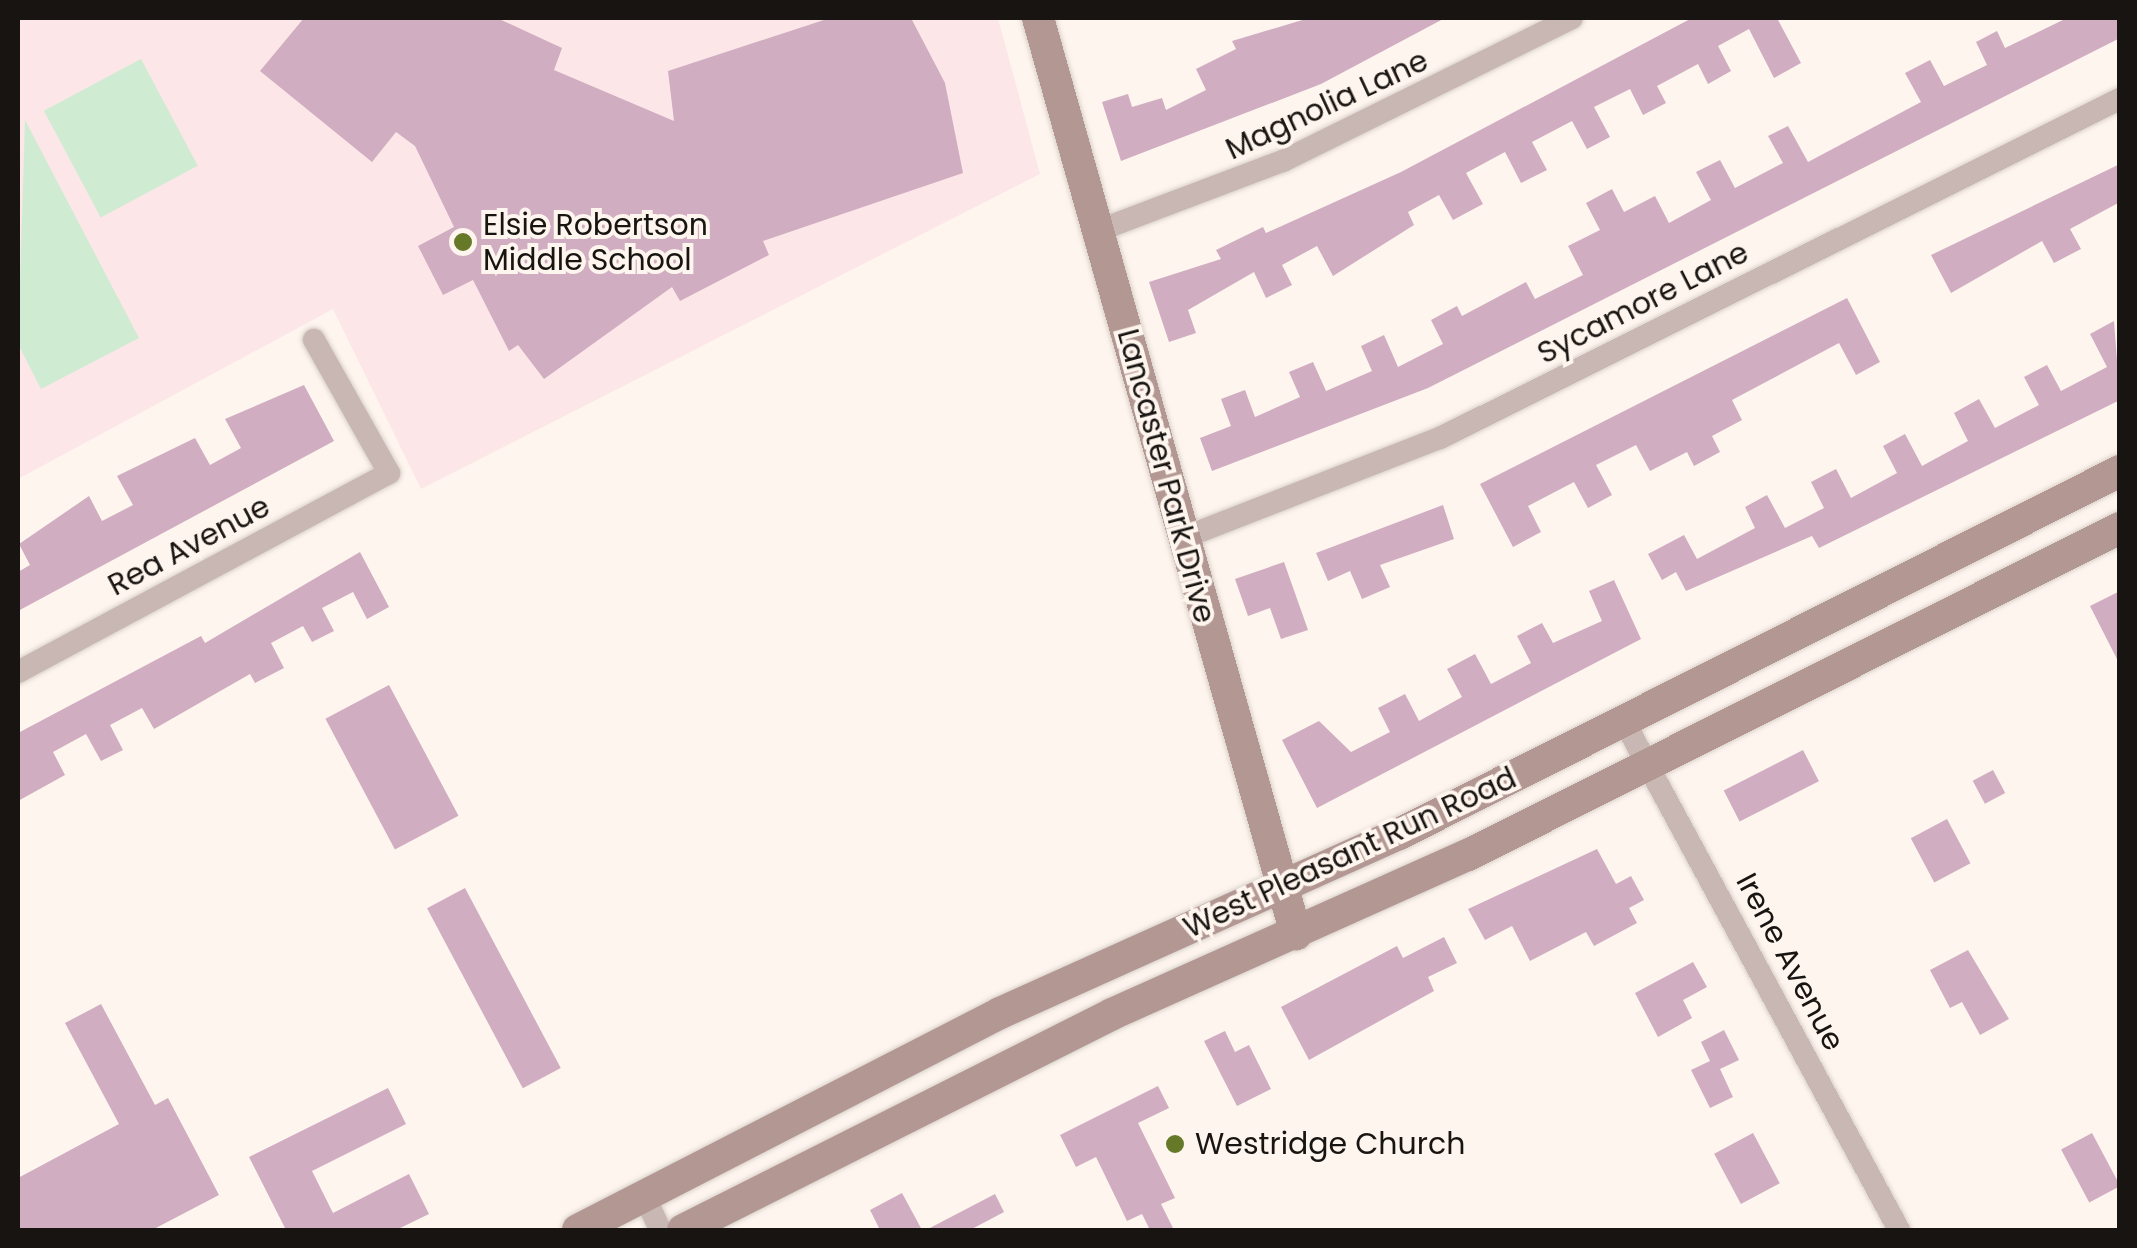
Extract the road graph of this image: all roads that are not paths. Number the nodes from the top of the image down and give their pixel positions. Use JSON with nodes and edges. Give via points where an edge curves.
{"nodes":[{"id":1,"x":1038,"y":18,"type":"edge"},
{"id":2,"x":1572,"y":18,"type":"edge"},
{"id":3,"x":2120,"y":99,"type":"edge"},
{"id":4,"x":1100,"y":230,"type":"junction"},
{"id":5,"x":314,"y":340,"type":"dead end"},
{"id":6,"x":2120,"y":471,"type":"edge"},
{"id":7,"x":2120,"y":528,"type":"edge"},
{"id":8,"x":1183,"y":538,"type":"junction"},
{"id":9,"x":18,"y":672,"type":"edge"},
{"id":10,"x":1625,"y":723,"type":"junction"},
{"id":11,"x":1648,"y":764,"type":"junction"},
{"id":12,"x":1278,"y":891,"type":"junction"},
{"id":13,"x":1296,"y":934,"type":"junction"},
{"id":14,"x":966,"y":1031,"type":"junction"},
{"id":15,"x":988,"y":1074,"type":"junction"},
{"id":16,"x":644,"y":1195,"type":"junction"},
{"id":17,"x":578,"y":1230,"type":"edge"},
{"id":18,"x":660,"y":1230,"type":"edge"},
{"id":19,"x":683,"y":1230,"type":"edge"},
{"id":20,"x":1898,"y":1230,"type":"edge"}],
"edges":[{"from":1,"to":4,"type":"main road","name":"Lancaster Park Drive"},
{"from":2,"to":4,"type":"street","name":"Magnolia Lane","via":[[1283,161]]},
{"from":3,"to":8,"type":"street","name":"Sycamore Lane","via":[[1424,445]]},
{"from":4,"to":8,"type":"main road","name":"Lancaster Park Drive"},
{"from":5,"to":9,"type":"street","name":"Rea Avenue","via":[[389,473]]},
{"from":6,"to":10,"type":"main road","name":"West Pleasant Run Road"},
{"from":7,"to":11,"type":"main road","name":"West Pleasant Run Road"},
{"from":8,"to":12,"type":"main road","name":"Lancaster Park Drive"},
{"from":10,"to":11,"type":"street","name":"Irene Avenue"},
{"from":10,"to":12,"type":"main road","name":"West Pleasant Run Road"},
{"from":11,"to":13,"type":"main road","name":"West Pleasant Run Road"},
{"from":11,"to":20,"type":"street","name":"Irene Avenue"},
{"from":12,"to":13,"type":"main road","name":"Lancaster Park Drive"},
{"from":12,"to":14,"type":"main road","name":"West Pleasant Run Road"},
{"from":13,"to":15,"type":"main road","name":"West Pleasant Run Road"},
{"from":14,"to":15,"type":"main road"},
{"from":14,"to":16,"type":"main road","name":"West Pleasant Run Road"},
{"from":15,"to":19,"type":"main road","name":"West Pleasant Run Road"},
{"from":16,"to":17,"type":"main road","name":"West Pleasant Run Road"},
{"from":16,"to":18,"type":"street"}]}
